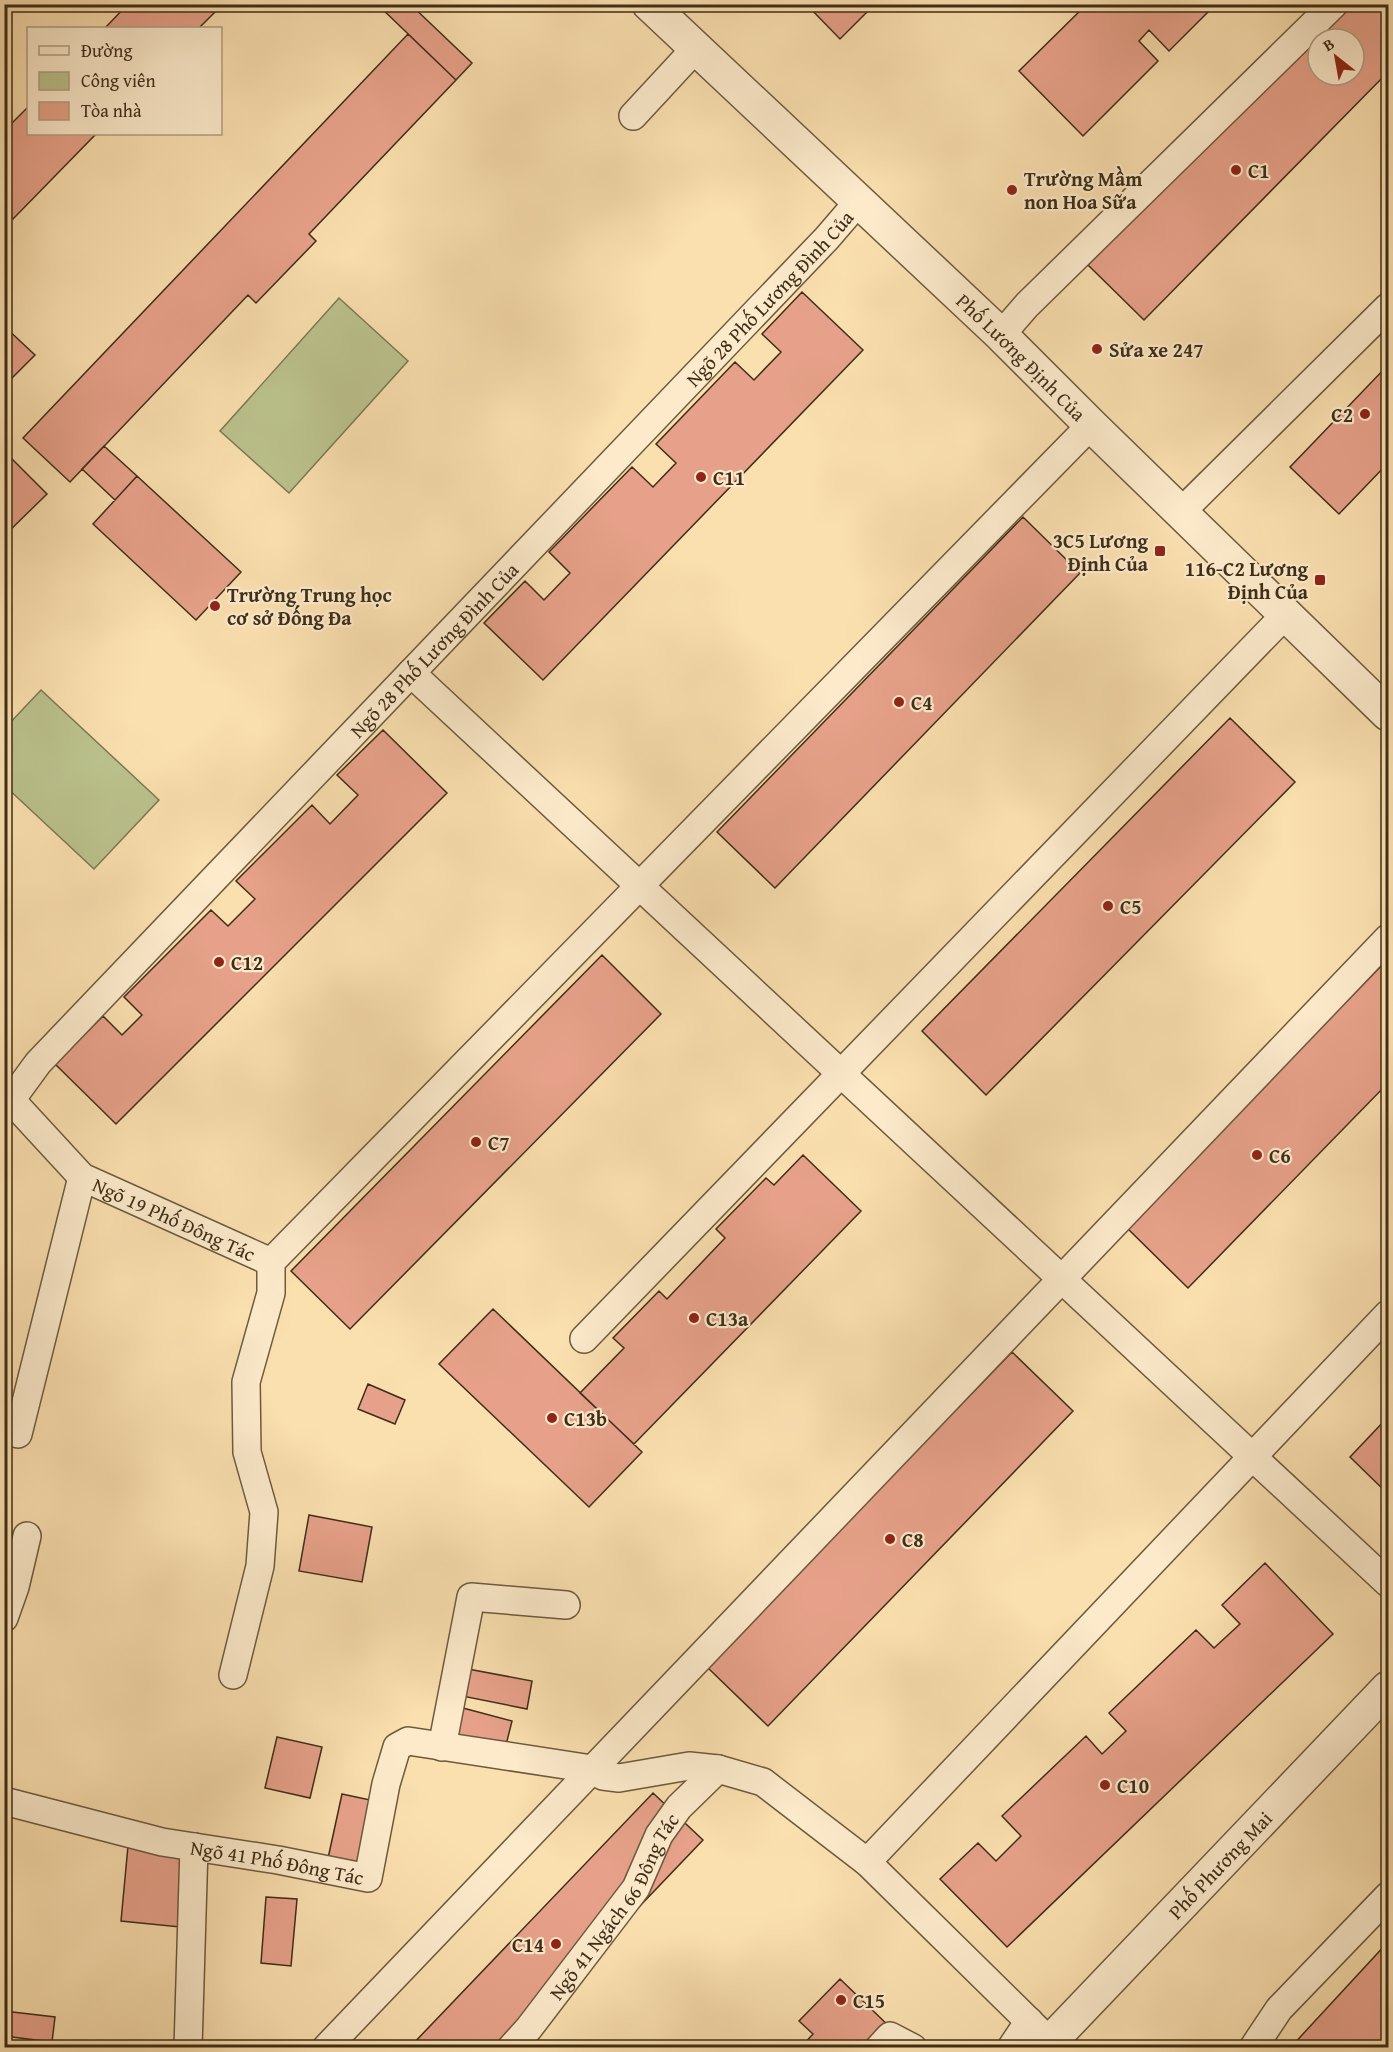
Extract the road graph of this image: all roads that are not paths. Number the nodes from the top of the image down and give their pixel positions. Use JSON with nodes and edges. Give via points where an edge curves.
{"nodes":[{"id":1,"x":649,"y":4,"type":"edge"},
{"id":2,"x":1334,"y":4,"type":"edge"},
{"id":3,"x":695,"y":49,"type":"junction"},
{"id":4,"x":633,"y":116,"type":"dead end"},
{"id":5,"x":858,"y":202,"type":"junction"},
{"id":6,"x":1389,"y":307,"type":"edge"},
{"id":7,"x":1001,"y":335,"type":"junction"},
{"id":8,"x":1091,"y":425,"type":"junction"},
{"id":9,"x":1181,"y":512,"type":"junction"},
{"id":10,"x":1286,"y":614,"type":"junction"},
{"id":11,"x":411,"y":673,"type":"junction"},
{"id":12,"x":1387,"y":708,"type":"edge"},
{"id":13,"x":639,"y":885,"type":"junction"},
{"id":14,"x":1389,"y":938,"type":"edge"},
{"id":15,"x":842,"y":1073,"type":"junction"},
{"id":16,"x":8,"y":1099,"type":"edge"},
{"id":17,"x":82,"y":1177,"type":"junction"},
{"id":18,"x":271,"y":1262,"type":"junction"},
{"id":19,"x":1062,"y":1279,"type":"junction"},
{"id":20,"x":1389,"y":1314,"type":"edge"},
{"id":21,"x":584,"y":1339,"type":"dead end"},
{"id":22,"x":18,"y":1434,"type":"dead end"},
{"id":23,"x":1253,"y":1456,"type":"junction"},
{"id":24,"x":27,"y":1536,"type":"dead end"},
{"id":25,"x":1389,"y":1583,"type":"edge"},
{"id":26,"x":566,"y":1605,"type":"dead end"},
{"id":27,"x":4,"y":1618,"type":"edge"},
{"id":28,"x":234,"y":1675,"type":"dead end"},
{"id":29,"x":1389,"y":1688,"type":"edge"},
{"id":30,"x":442,"y":1747,"type":"junction"},
{"id":31,"x":718,"y":1768,"type":"junction"},
{"id":32,"x":592,"y":1769,"type":"junction"},
{"id":33,"x":4,"y":1801,"type":"edge"},
{"id":34,"x":194,"y":1847,"type":"junction"},
{"id":35,"x":867,"y":1862,"type":"junction"},
{"id":36,"x":1389,"y":1896,"type":"edge"},
{"id":37,"x":1045,"y":2037,"type":"edge"},
{"id":38,"x":188,"y":2048,"type":"edge"},
{"id":39,"x":326,"y":2048,"type":"edge"},
{"id":40,"x":511,"y":2048,"type":"edge"},
{"id":41,"x":879,"y":2048,"type":"edge"},
{"id":42,"x":913,"y":2048,"type":"edge"},
{"id":43,"x":1011,"y":2048,"type":"edge"},
{"id":44,"x":1253,"y":2048,"type":"edge"}],
"edges":[{"from":1,"to":3,"type":"street","name":"Phố Lương Định Của"},
{"from":2,"to":7,"type":"lane"},
{"from":3,"to":4,"type":"lane"},
{"from":3,"to":5,"type":"street","name":"Phố Lương Định Của"},
{"from":5,"to":7,"type":"street","name":"Phố Lương Định Của"},
{"from":5,"to":11,"type":"lane","name":"Ngõ 28 Phố Lương Đình Của"},
{"from":6,"to":9,"type":"lane"},
{"from":7,"to":8,"type":"street","name":"Phố Lương Định Của"},
{"from":8,"to":9,"type":"street","name":"Phố Lương Định Của"},
{"from":8,"to":13,"type":"lane"},
{"from":9,"to":10,"type":"street","name":"Phố Lương Định Của"},
{"from":10,"to":12,"type":"street","name":"Phố Lương Định Của"},
{"from":10,"to":15,"type":"lane"},
{"from":11,"to":13,"type":"lane"},
{"from":11,"to":16,"type":"lane","name":"Ngõ 28 Phố Lương Đình Của"},
{"from":13,"to":15,"type":"lane"},
{"from":13,"to":18,"type":"lane"},
{"from":14,"to":19,"type":"lane"},
{"from":15,"to":19,"type":"lane"},
{"from":15,"to":21,"type":"lane"},
{"from":16,"to":17,"type":"lane","name":"Ngõ 19 Phố Đông Tác"},
{"from":17,"to":18,"type":"lane","name":"Ngõ 19 Phố Đông Tác"},
{"from":17,"to":22,"type":"lane"},
{"from":18,"to":28,"type":"lane","via":[[271,1293],[246,1382],[247,1452],[264,1512],[262,1545]]},
{"from":19,"to":23,"type":"lane"},
{"from":19,"to":32,"type":"lane"},
{"from":20,"to":23,"type":"lane"},
{"from":23,"to":25,"type":"lane"},
{"from":23,"to":35,"type":"lane"},
{"from":24,"to":27,"type":"lane"},
{"from":26,"to":30,"type":"lane","via":[[471,1597]]},
{"from":29,"to":37,"type":"street","name":"Phố Phương Mai"},
{"from":30,"to":32,"type":"lane","name":"Ngõ 41 Phố Đông Tác"},
{"from":30,"to":34,"type":"lane","name":"Ngõ 41 Phố Đông Tác","via":[[408,1741],[397,1747],[368,1878]]},
{"from":31,"to":32,"type":"lane","name":"Ngõ 41 Phố Đông Tác","via":[[689,1766],[619,1778],[603,1776]]},
{"from":31,"to":35,"type":"lane","name":"Ngõ 41 Phố Đông Tác","via":[[763,1782]]},
{"from":31,"to":40,"type":"lane","name":"Ngõ 41 Ngách 66 Đông Tác","via":[[679,1807],[659,1835],[636,1888]]},
{"from":32,"to":39,"type":"lane"},
{"from":33,"to":34,"type":"lane","name":"Ngõ 41 Phố Đông Tác"},
{"from":34,"to":38,"type":"lane"},
{"from":35,"to":37,"type":"lane","name":"Ngõ 41 Phố Đông Tác"},
{"from":36,"to":44,"type":"lane","via":[[1279,2009]]},
{"from":37,"to":43,"type":"lane"},
{"from":41,"to":42,"type":"lane","via":[[890,2036]]}]}
